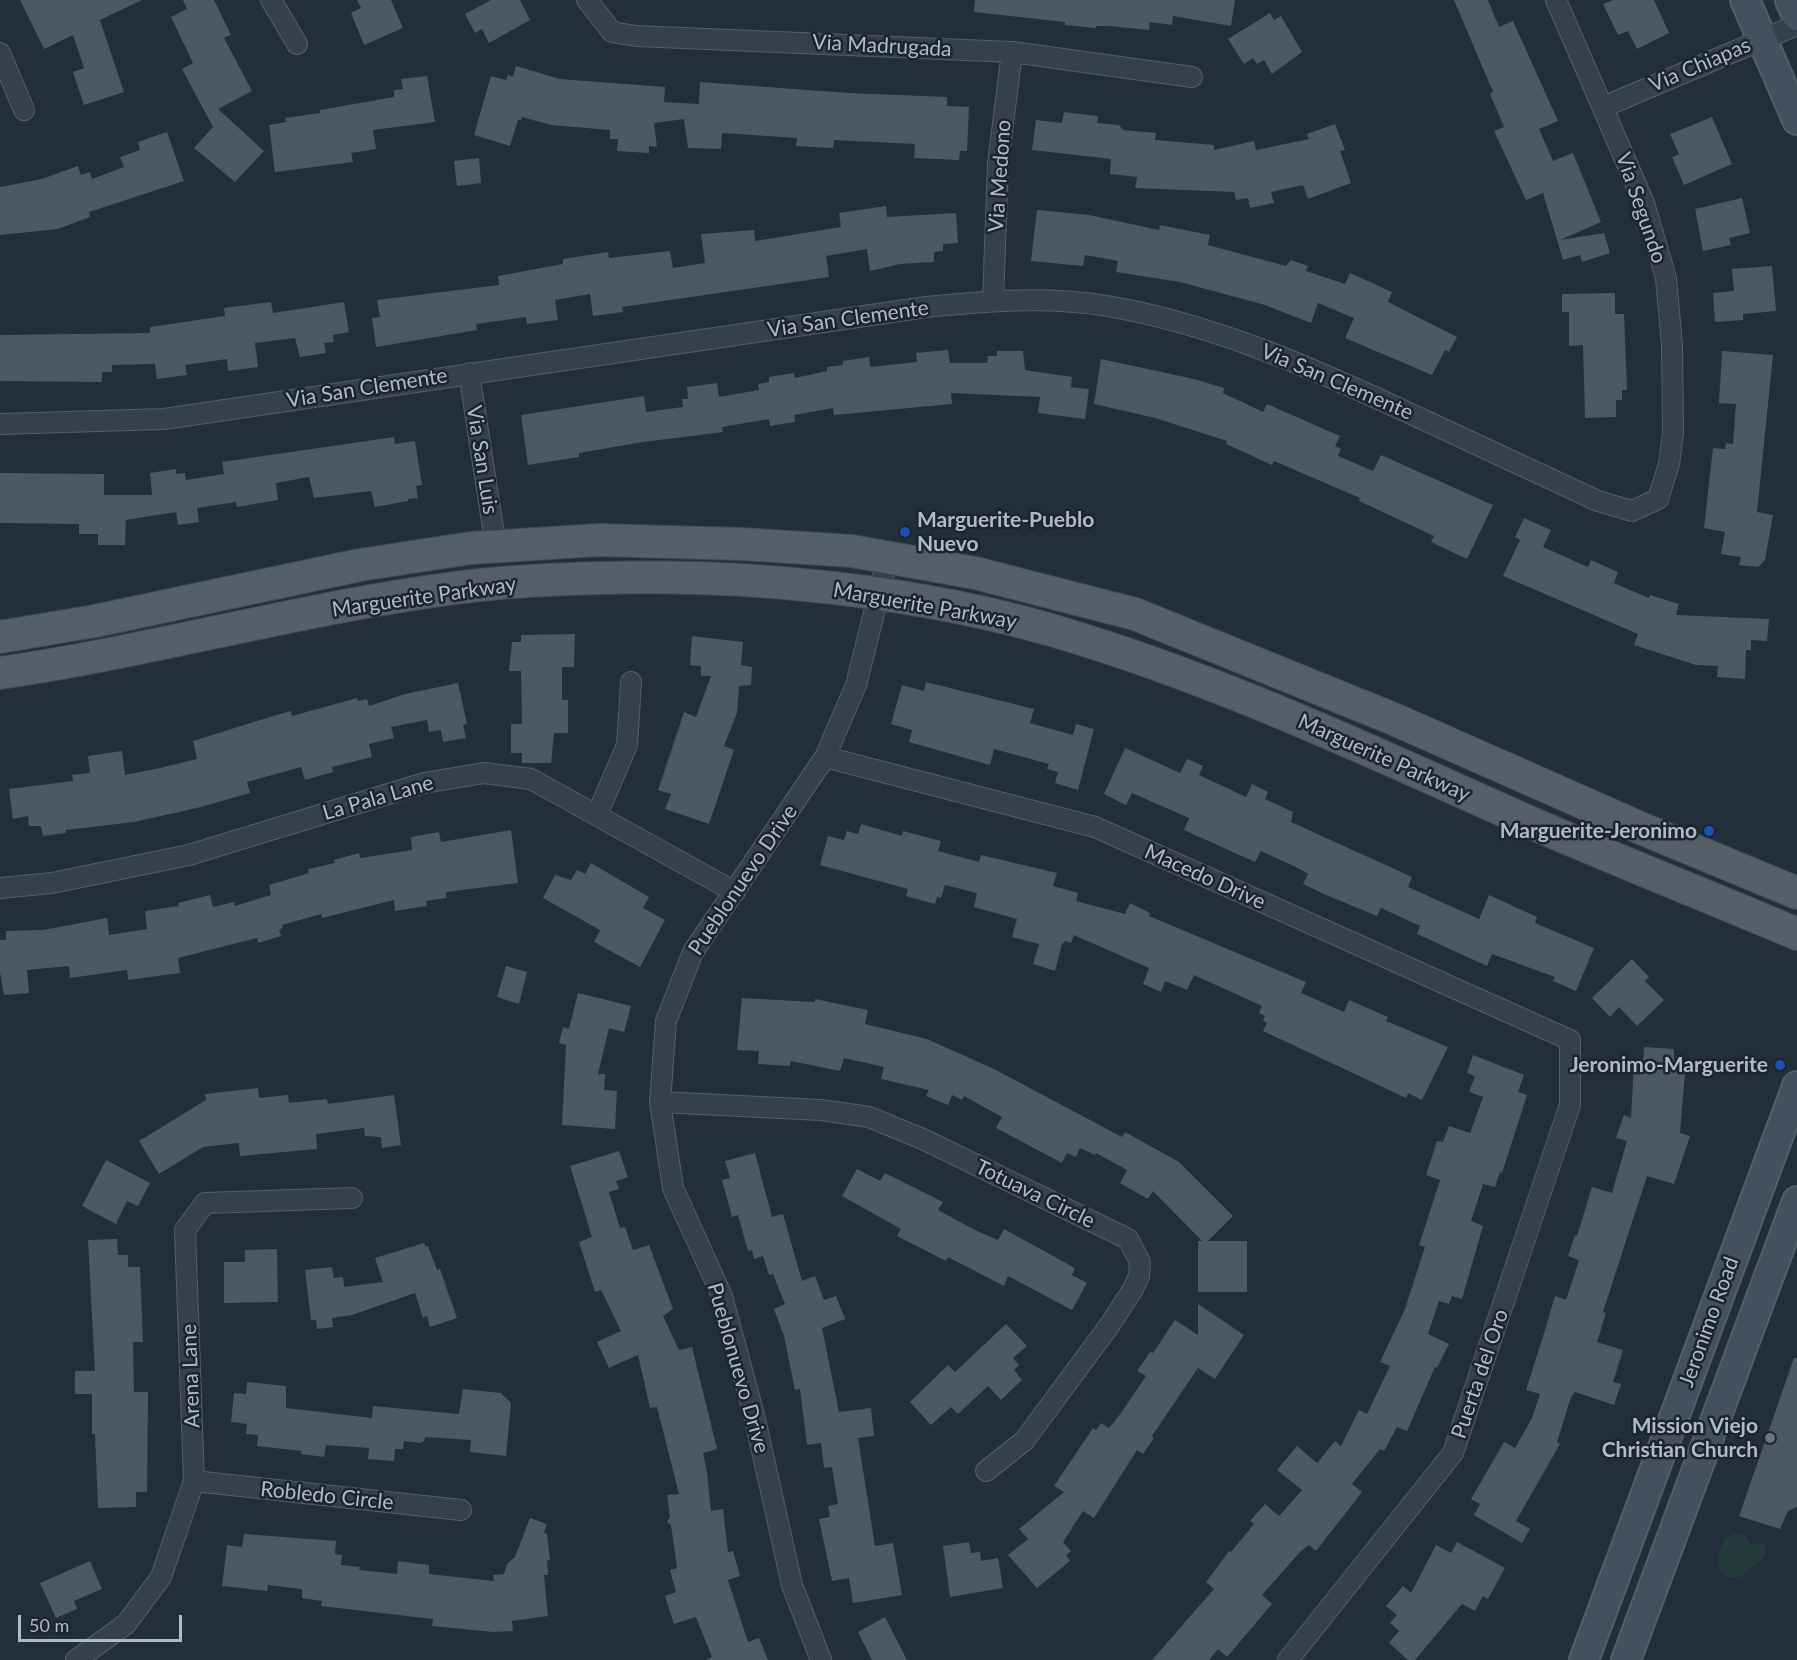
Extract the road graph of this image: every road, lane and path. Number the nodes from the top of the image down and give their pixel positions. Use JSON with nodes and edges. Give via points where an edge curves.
{"nodes":[{"id":1,"x":272,"y":0,"type":"edge"},
{"id":2,"x":587,"y":0,"type":"edge"},
{"id":3,"x":1556,"y":0,"type":"edge"},
{"id":4,"x":1745,"y":0,"type":"edge"},
{"id":5,"x":1790,"y":0,"type":"edge"},
{"id":6,"x":1797,"y":16,"type":"edge"},
{"id":7,"x":1797,"y":25,"type":"edge"},
{"id":8,"x":1763,"y":38,"type":"junction"},
{"id":9,"x":297,"y":44,"type":"dead end"},
{"id":10,"x":1012,"y":52,"type":"junction"},
{"id":11,"x":0,"y":53,"type":"edge"},
{"id":12,"x":1192,"y":77,"type":"dead end"},
{"id":13,"x":1603,"y":106,"type":"junction"},
{"id":14,"x":24,"y":110,"type":"dead end"},
{"id":15,"x":1797,"y":120,"type":"edge"},
{"id":16,"x":993,"y":300,"type":"junction"},
{"id":17,"x":469,"y":373,"type":"junction"},
{"id":18,"x":0,"y":424,"type":"edge"},
{"id":19,"x":1658,"y":499,"type":"joint"},
{"id":20,"x":496,"y":547,"type":"junction"},
{"id":21,"x":888,"y":557,"type":"junction"},
{"id":22,"x":502,"y":584,"type":"junction"},
{"id":23,"x":880,"y":595,"type":"junction"},
{"id":24,"x":0,"y":637,"type":"edge"},
{"id":25,"x":0,"y":673,"type":"edge"},
{"id":26,"x":631,"y":682,"type":"dead end"},
{"id":27,"x":825,"y":757,"type":"junction"},
{"id":28,"x":597,"y":815,"type":"junction"},
{"id":29,"x":0,"y":888,"type":"edge"},
{"id":30,"x":735,"y":892,"type":"junction"},
{"id":31,"x":1797,"y":894,"type":"edge"},
{"id":32,"x":1797,"y":934,"type":"edge"},
{"id":33,"x":1570,"y":1040,"type":"joint"},
{"id":34,"x":1797,"y":1086,"type":"edge"},
{"id":35,"x":660,"y":1102,"type":"junction"},
{"id":36,"x":352,"y":1198,"type":"dead end"},
{"id":37,"x":1797,"y":1201,"type":"edge"},
{"id":38,"x":986,"y":1471,"type":"dead end"},
{"id":39,"x":194,"y":1481,"type":"junction"},
{"id":40,"x":461,"y":1510,"type":"dead end"},
{"id":41,"x":76,"y":1660,"type":"edge"},
{"id":42,"x":820,"y":1660,"type":"edge"},
{"id":43,"x":1288,"y":1660,"type":"edge"},
{"id":44,"x":1584,"y":1660,"type":"edge"},
{"id":45,"x":1626,"y":1660,"type":"edge"}],
"edges":[{"from":1,"to":9,"type":"street"},
{"from":2,"to":10,"type":"street","name":"Via Madrugada","via":[[612,32],[636,36]]},
{"from":3,"to":13,"type":"street","name":"Via Segundo"},
{"from":4,"to":8,"type":"main road"},
{"from":5,"to":6,"type":"main road"},
{"from":7,"to":8,"type":"street","name":"Via Chiapas"},
{"from":8,"to":13,"type":"street","name":"Via Chiapas"},
{"from":8,"to":15,"type":"main road"},
{"from":10,"to":12,"type":"street","name":"Via Madrugada"},
{"from":10,"to":16,"type":"street","name":"Via Medono","via":[[998,163]]},
{"from":11,"to":14,"type":"street"},
{"from":13,"to":19,"type":"street","name":"Via Segundo","via":[[1644,203],[1666,278],[1672,345],[1672,432],[1669,464]]},
{"from":16,"to":17,"type":"street","name":"Via San Clemente"},
{"from":16,"to":19,"type":"street","name":"Via San Clemente","via":[[1107,306],[1181,322],[1298,361],[1598,501],[1632,511]]},
{"from":17,"to":18,"type":"street","name":"Via San Clemente","via":[[164,418]]},
{"from":17,"to":20,"type":"street","name":"Via San Luis"},
{"from":20,"to":21,"type":"main road","name":"Marguerite Parkway","via":[[599,540],[742,543]]},
{"from":20,"to":22,"type":"main road"},
{"from":20,"to":24,"type":"main road","name":"Marguerite Parkway","via":[[360,565]]},
{"from":21,"to":23,"type":"street","name":"Pueblonuevo Drive"},
{"from":21,"to":31,"type":"main road","name":"Marguerite Parkway","via":[[975,573],[1135,614],[1375,711]]},
{"from":22,"to":23,"type":"main road","name":"Marguerite Parkway","via":[[604,578],[729,580]]},
{"from":22,"to":25,"type":"main road","name":"Marguerite Parkway","via":[[399,597]]},
{"from":23,"to":27,"type":"street","name":"Pueblonuevo Drive","via":[[856,685]]},
{"from":23,"to":32,"type":"main road","name":"Marguerite Parkway","via":[[964,609],[1057,631],[1197,678]]},
{"from":26,"to":28,"type":"street","via":[[627,745]]},
{"from":27,"to":30,"type":"street","name":"Pueblonuevo Drive"},
{"from":27,"to":33,"type":"street","name":"Macedo Drive","via":[[1095,827]]},
{"from":28,"to":29,"type":"street","name":"La Pala Lane","via":[[531,779],[484,773],[424,783],[189,855],[52,883]]},
{"from":28,"to":30,"type":"street","name":"La Pala Lane"},
{"from":30,"to":35,"type":"street","name":"Pueblonuevo Drive","via":[[693,952],[666,1021]]},
{"from":33,"to":43,"type":"street","name":"Puerta del Oro","via":[[1570,1105],[1453,1453]]},
{"from":34,"to":44,"type":"main road","name":"Jeronimo Road"},
{"from":35,"to":38,"type":"street","name":"Totuava Circle","via":[[821,1110],[868,1117],[925,1140],[1128,1239],[1140,1262],[1139,1276],[1127,1298],[1024,1441]]},
{"from":35,"to":42,"type":"street","name":"Pueblonuevo Drive","via":[[673,1188],[722,1296],[754,1415],[792,1585]]},
{"from":36,"to":39,"type":"street","name":"Arena Lane","via":[[205,1203],[185,1230]]},
{"from":37,"to":45,"type":"main road","name":"Jeronimo Road"},
{"from":39,"to":40,"type":"street","name":"Robledo Circle"},
{"from":39,"to":41,"type":"street","name":"Arena Lane","via":[[161,1577],[126,1624]]}]}
